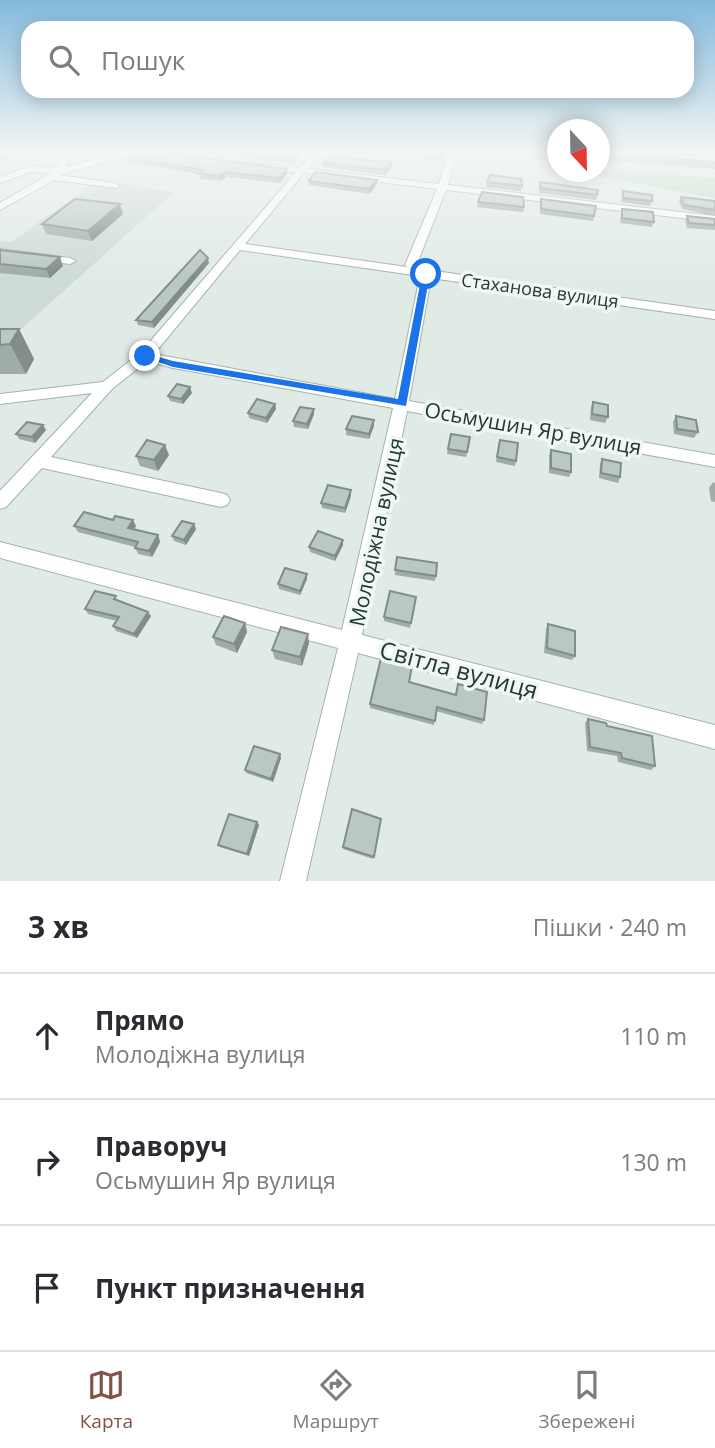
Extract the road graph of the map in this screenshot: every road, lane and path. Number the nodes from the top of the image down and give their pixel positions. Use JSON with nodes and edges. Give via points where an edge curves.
{"nodes":[{"id":1,"x":22,"y":194,"type":"edge"},
{"id":2,"x":283,"y":194,"type":"edge"},
{"id":3,"x":440,"y":194,"type":"edge"},
{"id":4,"x":503,"y":194,"type":"edge"},
{"id":5,"x":0,"y":207,"type":"edge"},
{"id":6,"x":715,"y":219,"type":"edge"},
{"id":7,"x":240,"y":247,"type":"junction"},
{"id":8,"x":0,"y":251,"type":"edge"},
{"id":9,"x":70,"y":261,"type":"dead end"},
{"id":10,"x":426,"y":274,"type":"junction"},
{"id":11,"x":715,"y":315,"type":"edge"},
{"id":12,"x":145,"y":356,"type":"junction"},
{"id":13,"x":107,"y":386,"type":"junction"},
{"id":14,"x":0,"y":399,"type":"edge"},
{"id":15,"x":403,"y":404,"type":"junction"},
{"id":16,"x":40,"y":461,"type":"junction"},
{"id":17,"x":715,"y":461,"type":"edge"},
{"id":18,"x":221,"y":500,"type":"dead end"},
{"id":19,"x":0,"y":502,"type":"edge"},
{"id":20,"x":0,"y":550,"type":"edge"},
{"id":21,"x":353,"y":640,"type":"junction"},
{"id":22,"x":715,"y":737,"type":"edge"},
{"id":23,"x":293,"y":881,"type":"edge"}],
"edges":[{"from":1,"to":5,"type":"street"},
{"from":2,"to":7,"type":"street"},
{"from":3,"to":10,"type":"street","name":"Молодіжна вулиця","via":[[411,265]]},
{"from":4,"to":6,"type":"street"},
{"from":7,"to":10,"type":"street","name":"Стаханова вулиця"},
{"from":7,"to":12,"type":"street"},
{"from":8,"to":9,"type":"street"},
{"from":10,"to":11,"type":"street","name":"Стаханова вулиця"},
{"from":10,"to":15,"type":"street","name":"Молодіжна вулиця"},
{"from":12,"to":13,"type":"street"},
{"from":12,"to":15,"type":"street","name":"Осьмушин Яр вулиця"},
{"from":13,"to":14,"type":"street"},
{"from":13,"to":16,"type":"street"},
{"from":15,"to":17,"type":"street","name":"Осьмушин Яр вулиця"},
{"from":15,"to":21,"type":"street","name":"Молодіжна вулиця"},
{"from":16,"to":18,"type":"street"},
{"from":16,"to":19,"type":"street"},
{"from":20,"to":21,"type":"street","name":"Світла вулиця"},
{"from":21,"to":22,"type":"street","name":"Світла вулиця"},
{"from":21,"to":23,"type":"street","name":"Молодіжна вулиця"}]}
